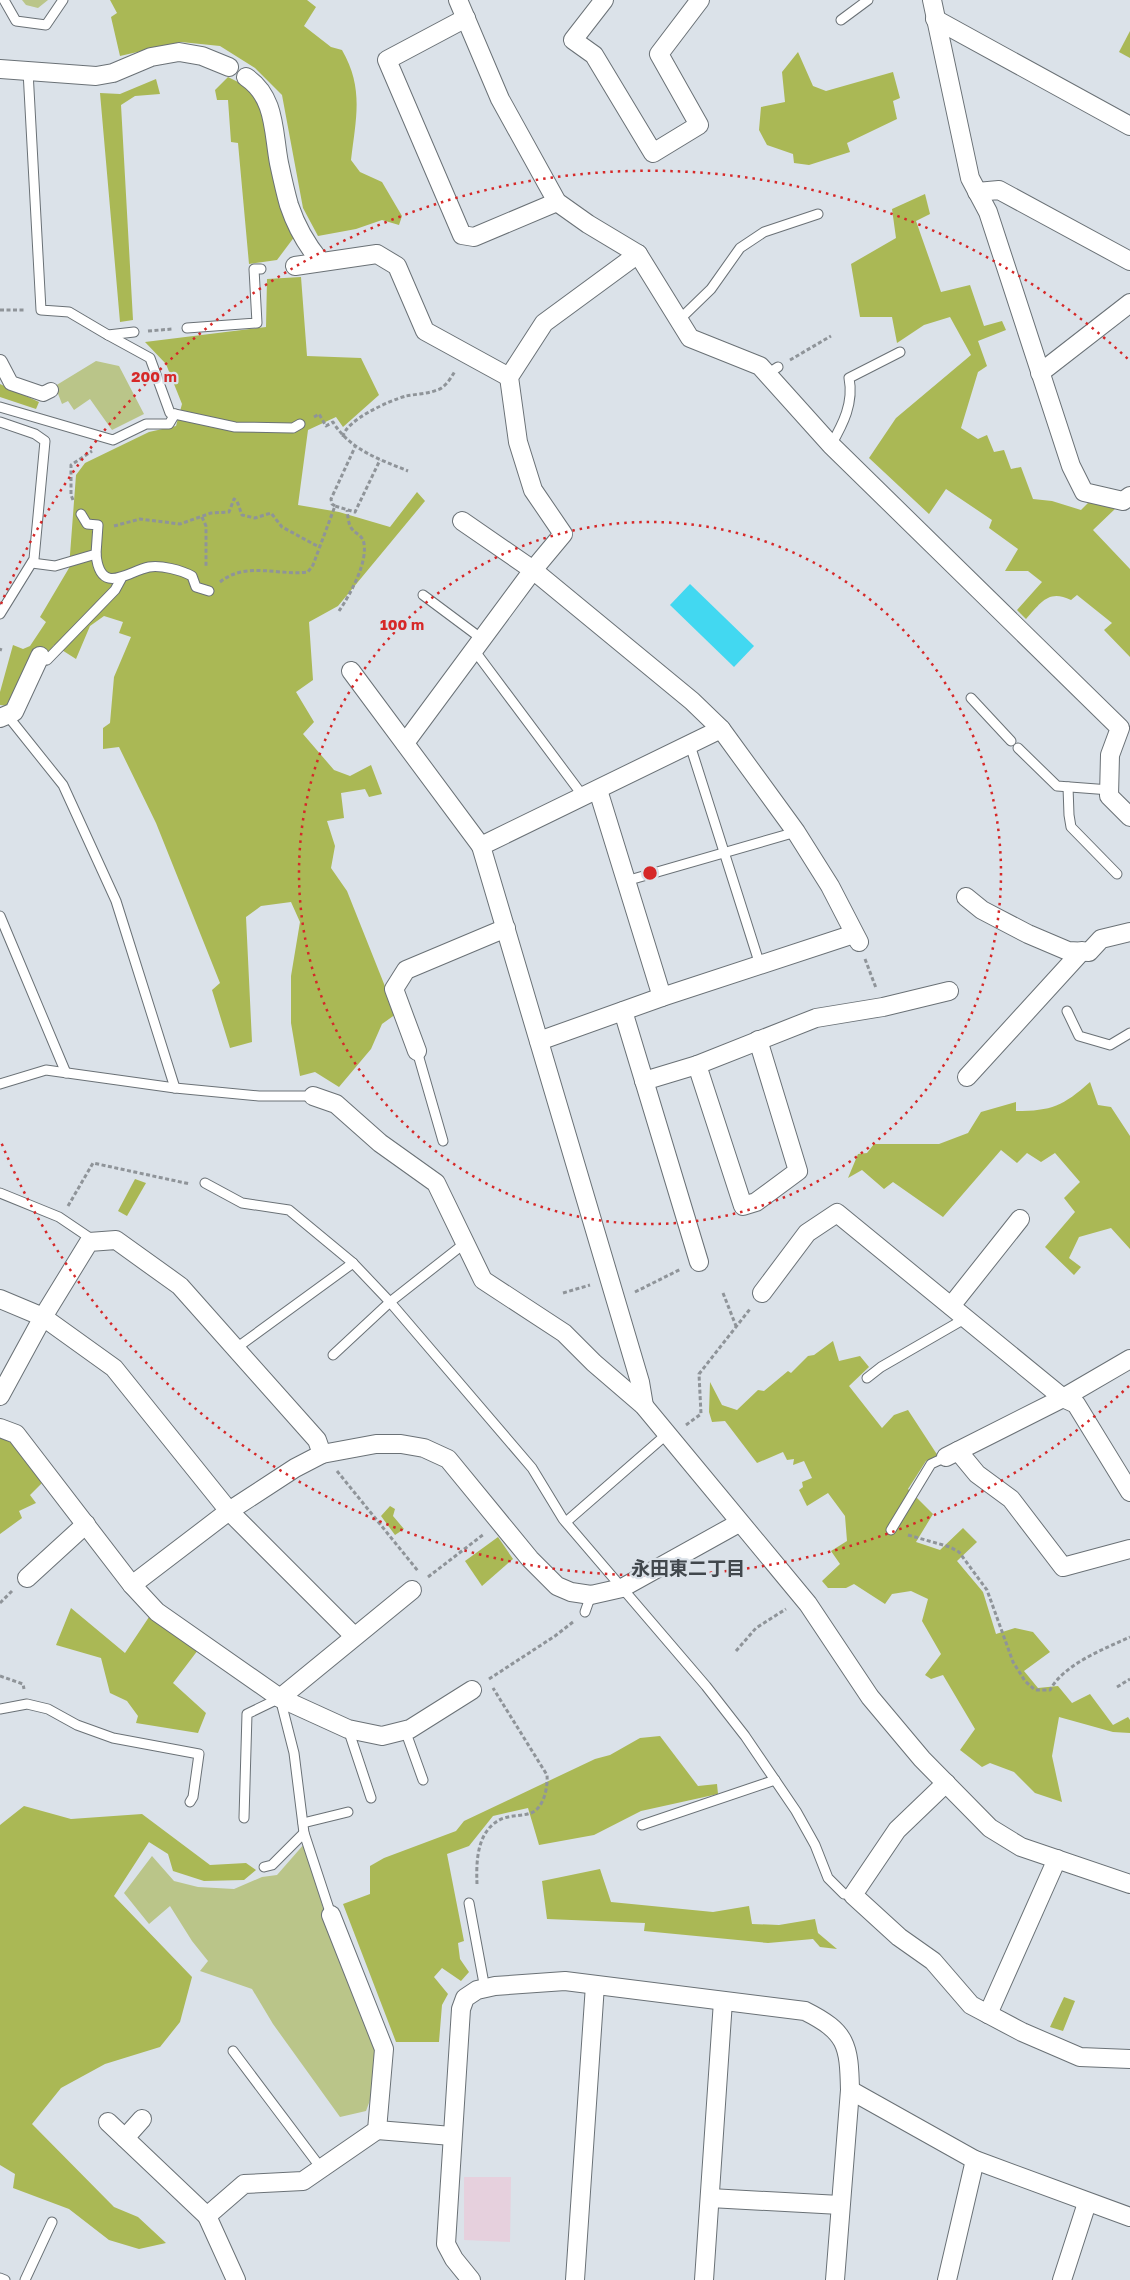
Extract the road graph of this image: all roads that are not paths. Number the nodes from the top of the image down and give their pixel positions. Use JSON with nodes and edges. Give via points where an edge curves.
{"nodes":[{"id":1,"x":4,"y":0,"type":"edge"},
{"id":2,"x":64,"y":0,"type":"edge"},
{"id":3,"x":458,"y":0,"type":"edge"},
{"id":4,"x":604,"y":0,"type":"edge"},
{"id":5,"x":700,"y":0,"type":"edge"},
{"id":6,"x":868,"y":0,"type":"edge"},
{"id":7,"x":932,"y":0,"type":"edge"},
{"id":8,"x":466,"y":18,"type":"junction"},
{"id":9,"x":936,"y":19,"type":"junction"},
{"id":10,"x":841,"y":20,"type":"dead end"},
{"id":11,"x":229,"y":67,"type":"dead end"},
{"id":12,"x":0,"y":69,"type":"edge"},
{"id":13,"x":28,"y":71,"type":"junction"},
{"id":14,"x":246,"y":78,"type":"dead end"},
{"id":15,"x":1130,"y":126,"type":"edge"},
{"id":16,"x":977,"y":192,"type":"junction"},
{"id":17,"x":557,"y":202,"type":"junction"},
{"id":18,"x":818,"y":214,"type":"dead end"},
{"id":19,"x":638,"y":254,"type":"junction"},
{"id":20,"x":1130,"y":261,"type":"edge"},
{"id":21,"x":320,"y":262,"type":"junction"},
{"id":22,"x":295,"y":266,"type":"dead end"},
{"id":23,"x":261,"y":269,"type":"dead end"},
{"id":24,"x":1130,"y":303,"type":"edge"},
{"id":25,"x":678,"y":322,"type":"junction"},
{"id":26,"x":187,"y":328,"type":"road end"},
{"id":27,"x":134,"y":332,"type":"road end"},
{"id":28,"x":108,"y":335,"type":"junction"},
{"id":29,"x":900,"y":352,"type":"dead end"},
{"id":30,"x":0,"y":362,"type":"edge"},
{"id":31,"x":1040,"y":373,"type":"junction"},
{"id":32,"x":509,"y":377,"type":"junction"},
{"id":33,"x":51,"y":390,"type":"dead end"},
{"id":34,"x":0,"y":407,"type":"edge"},
{"id":35,"x":175,"y":414,"type":"junction"},
{"id":36,"x":0,"y":422,"type":"edge"},
{"id":37,"x":300,"y":424,"type":"dead end"},
{"id":38,"x":831,"y":445,"type":"junction"},
{"id":39,"x":1130,"y":496,"type":"edge"},
{"id":40,"x":81,"y":514,"type":"dead end"},
{"id":41,"x":462,"y":521,"type":"dead end"},
{"id":42,"x":96,"y":554,"type":"junction"},
{"id":43,"x":32,"y":563,"type":"junction"},
{"id":44,"x":533,"y":570,"type":"junction"},
{"id":45,"x":121,"y":579,"type":"junction"},
{"id":46,"x":209,"y":591,"type":"road end"},
{"id":47,"x":423,"y":595,"type":"dead end"},
{"id":48,"x":0,"y":614,"type":"edge"},
{"id":49,"x":478,"y":645,"type":"junction"},
{"id":50,"x":40,"y":656,"type":"joint"},
{"id":51,"x":351,"y":672,"type":"dead end"},
{"id":52,"x":971,"y":698,"type":"dead end"},
{"id":53,"x":4,"y":716,"type":"edge"},
{"id":54,"x":1125,"y":726,"type":"edge"},
{"id":55,"x":721,"y":729,"type":"junction"},
{"id":56,"x":1012,"y":741,"type":"dead end"},
{"id":57,"x":404,"y":743,"type":"junction"},
{"id":58,"x":690,"y":745,"type":"junction"},
{"id":59,"x":1018,"y":748,"type":"dead end"},
{"id":60,"x":1068,"y":787,"type":"junction"},
{"id":61,"x":1110,"y":790,"type":"junction"},
{"id":62,"x":591,"y":793,"type":"junction"},
{"id":63,"x":1130,"y":817,"type":"edge"},
{"id":64,"x":796,"y":832,"type":"junction"},
{"id":65,"x":482,"y":846,"type":"junction"},
{"id":66,"x":724,"y":853,"type":"junction"},
{"id":67,"x":1117,"y":874,"type":"dead end"},
{"id":68,"x":626,"y":881,"type":"junction"},
{"id":69,"x":966,"y":897,"type":"dead end"},
{"id":70,"x":0,"y":916,"type":"edge"},
{"id":71,"x":506,"y":928,"type":"junction"},
{"id":72,"x":1130,"y":932,"type":"edge"},
{"id":73,"x":1082,"y":951,"type":"junction"},
{"id":74,"x":760,"y":965,"type":"junction"},
{"id":75,"x":948,"y":991,"type":"dead end"},
{"id":76,"x":662,"y":997,"type":"junction"},
{"id":77,"x":623,"y":1011,"type":"junction"},
{"id":78,"x":1067,"y":1011,"type":"dead end"},
{"id":79,"x":1130,"y":1033,"type":"edge"},
{"id":80,"x":758,"y":1040,"type":"junction"},
{"id":81,"x":539,"y":1041,"type":"junction"},
{"id":82,"x":417,"y":1051,"type":"joint"},
{"id":83,"x":697,"y":1065,"type":"junction"},
{"id":84,"x":66,"y":1073,"type":"junction"},
{"id":85,"x":967,"y":1077,"type":"dead end"},
{"id":86,"x":644,"y":1081,"type":"junction"},
{"id":87,"x":0,"y":1084,"type":"edge"},
{"id":88,"x":175,"y":1088,"type":"junction"},
{"id":89,"x":313,"y":1096,"type":"joint"},
{"id":90,"x":443,"y":1141,"type":"dead end"},
{"id":91,"x":205,"y":1184,"type":"road end"},
{"id":92,"x":0,"y":1193,"type":"edge"},
{"id":93,"x":1020,"y":1219,"type":"dead end"},
{"id":94,"x":95,"y":1241,"type":"junction"},
{"id":95,"x":465,"y":1243,"type":"junction"},
{"id":96,"x":353,"y":1262,"type":"junction"},
{"id":97,"x":694,"y":1264,"type":"road end"},
{"id":98,"x":762,"y":1293,"type":"road end"},
{"id":99,"x":0,"y":1299,"type":"edge"},
{"id":100,"x":390,"y":1302,"type":"junction"},
{"id":101,"x":951,"y":1306,"type":"junction"},
{"id":102,"x":43,"y":1317,"type":"junction"},
{"id":103,"x":966,"y":1318,"type":"junction"},
{"id":104,"x":235,"y":1350,"type":"junction"},
{"id":105,"x":333,"y":1355,"type":"dead end"},
{"id":106,"x":1130,"y":1358,"type":"edge"},
{"id":107,"x":867,"y":1378,"type":"dead end"},
{"id":108,"x":0,"y":1396,"type":"edge"},
{"id":109,"x":1063,"y":1398,"type":"junction"},
{"id":110,"x":644,"y":1406,"type":"junction"},
{"id":111,"x":0,"y":1428,"type":"edge"},
{"id":112,"x":674,"y":1431,"type":"junction"},
{"id":113,"x":322,"y":1454,"type":"junction"},
{"id":114,"x":952,"y":1454,"type":"junction"},
{"id":115,"x":1130,"y":1492,"type":"edge"},
{"id":116,"x":229,"y":1511,"type":"junction"},
{"id":117,"x":566,"y":1522,"type":"junction"},
{"id":118,"x":740,"y":1523,"type":"junction"},
{"id":119,"x":86,"y":1524,"type":"junction"},
{"id":120,"x":891,"y":1530,"type":"dead end"},
{"id":121,"x":1130,"y":1550,"type":"edge"},
{"id":122,"x":27,"y":1578,"type":"dead end"},
{"id":123,"x":132,"y":1585,"type":"junction"},
{"id":124,"x":419,"y":1585,"type":"road end"},
{"id":125,"x":622,"y":1588,"type":"junction"},
{"id":126,"x":591,"y":1595,"type":"junction"},
{"id":127,"x":585,"y":1612,"type":"road end"},
{"id":128,"x":354,"y":1636,"type":"junction"},
{"id":129,"x":472,"y":1690,"type":"dead end"},
{"id":130,"x":280,"y":1698,"type":"junction"},
{"id":131,"x":0,"y":1708,"type":"edge"},
{"id":132,"x":348,"y":1729,"type":"junction"},
{"id":133,"x":405,"y":1730,"type":"junction"},
{"id":134,"x":423,"y":1780,"type":"dead end"},
{"id":135,"x":775,"y":1780,"type":"junction"},
{"id":136,"x":946,"y":1783,"type":"junction"},
{"id":137,"x":371,"y":1798,"type":"dead end"},
{"id":138,"x":190,"y":1802,"type":"dead end"},
{"id":139,"x":348,"y":1812,"type":"dead end"},
{"id":140,"x":244,"y":1818,"type":"dead end"},
{"id":141,"x":303,"y":1823,"type":"junction"},
{"id":142,"x":642,"y":1825,"type":"dead end"},
{"id":143,"x":304,"y":1833,"type":"junction"},
{"id":144,"x":1057,"y":1859,"type":"junction"},
{"id":145,"x":264,"y":1867,"type":"dead end"},
{"id":146,"x":1130,"y":1884,"type":"edge"},
{"id":147,"x":854,"y":1895,"type":"junction"},
{"id":148,"x":469,"y":1903,"type":"dead end"},
{"id":149,"x":331,"y":1916,"type":"joint"},
{"id":150,"x":595,"y":1985,"type":"junction"},
{"id":151,"x":485,"y":1989,"type":"junction"},
{"id":152,"x":723,"y":2001,"type":"junction"},
{"id":153,"x":988,"y":2014,"type":"junction"},
{"id":154,"x":233,"y":2051,"type":"dead end"},
{"id":155,"x":1129,"y":2057,"type":"edge"},
{"id":156,"x":850,"y":2090,"type":"junction"},
{"id":157,"x":142,"y":2119,"type":"dead end"},
{"id":158,"x":108,"y":2122,"type":"dead end"},
{"id":159,"x":376,"y":2130,"type":"junction"},
{"id":160,"x":452,"y":2136,"type":"junction"},
{"id":161,"x":125,"y":2138,"type":"junction"},
{"id":162,"x":975,"y":2160,"type":"junction"},
{"id":163,"x":321,"y":2168,"type":"junction"},
{"id":164,"x":710,"y":2198,"type":"junction"},
{"id":165,"x":1087,"y":2203,"type":"junction"},
{"id":166,"x":840,"y":2205,"type":"junction"},
{"id":167,"x":207,"y":2216,"type":"junction"},
{"id":168,"x":1130,"y":2218,"type":"edge"},
{"id":169,"x":52,"y":2222,"type":"dead end"},
{"id":170,"x":0,"y":2278,"type":"edge"},
{"id":171,"x":4,"y":2280,"type":"edge"},
{"id":172,"x":25,"y":2280,"type":"edge"},
{"id":173,"x":236,"y":2280,"type":"edge"},
{"id":174,"x":471,"y":2280,"type":"edge"},
{"id":175,"x":575,"y":2280,"type":"edge"},
{"id":176,"x":704,"y":2280,"type":"edge"},
{"id":177,"x":835,"y":2280,"type":"edge"},
{"id":178,"x":947,"y":2280,"type":"edge"},
{"id":179,"x":1062,"y":2280,"type":"edge"}],
"edges":[{"from":1,"to":2,"type":"lane","via":[[16,20],[46,25]]},
{"from":3,"to":8,"type":"street"},
{"from":4,"to":5,"type":"street","via":[[573,40],[594,55],[653,153],[699,125],[659,54]]},
{"from":6,"to":10,"type":"lane"},
{"from":7,"to":9,"type":"street"},
{"from":8,"to":17,"type":"street","via":[[500,99]]},
{"from":8,"to":17,"type":"street","via":[[386,60],[462,235],[474,237]]},
{"from":9,"to":15,"type":"street"},
{"from":9,"to":16,"type":"street","via":[[970,178]]},
{"from":11,"to":13,"type":"street","via":[[202,56],[179,52],[151,57],[96,76]]},
{"from":12,"to":13,"type":"street"},
{"from":13,"to":28,"type":"lane","via":[[41,310],[69,312]]},
{"from":14,"to":21,"type":"street","via":[[256,83],[266,97],[290,206],[302,237]]},
{"from":16,"to":20,"type":"street","via":[[999,190]]},
{"from":16,"to":31,"type":"street","via":[[988,212]]},
{"from":17,"to":19,"type":"street"},
{"from":18,"to":25,"type":"lane","via":[[764,232],[740,248],[711,289]]},
{"from":19,"to":25,"type":"street"},
{"from":19,"to":32,"type":"street","via":[[544,323]]},
{"from":21,"to":22,"type":"street"},
{"from":21,"to":32,"type":"street","via":[[377,254],[398,266],[425,331]]},
{"from":23,"to":26,"type":"lane","via":[[254,269],[257,323],[222,321]]},
{"from":24,"to":31,"type":"street"},
{"from":25,"to":38,"type":"street","via":[[690,338],[773,370]]},
{"from":27,"to":28,"type":"lane"},
{"from":28,"to":35,"type":"lane","via":[[150,358],[170,413]]},
{"from":29,"to":38,"type":"lane","via":[[849,378],[850,404]]},
{"from":30,"to":33,"type":"street","via":[[11,383],[43,394]]},
{"from":31,"to":39,"type":"street","via":[[1071,466],[1084,492],[1123,502]]},
{"from":32,"to":44,"type":"street","via":[[518,442],[533,490],[564,534]]},
{"from":34,"to":35,"type":"lane","via":[[111,441],[146,424],[169,424]]},
{"from":35,"to":37,"type":"lane","via":[[235,427],[293,428]]},
{"from":36,"to":43,"type":"lane","via":[[35,434],[45,441]]},
{"from":38,"to":54,"type":"street"},
{"from":40,"to":42,"type":"lane","via":[[87,524],[98,525]]},
{"from":41,"to":44,"type":"street"},
{"from":42,"to":43,"type":"lane","via":[[55,566]]},
{"from":42,"to":45,"type":"lane","via":[[101,573]]},
{"from":43,"to":48,"type":"lane"},
{"from":44,"to":49,"type":"street"},
{"from":44,"to":55,"type":"street","via":[[692,701]]},
{"from":45,"to":46,"type":"lane","via":[[158,567],[187,573],[192,576],[196,587]]},
{"from":45,"to":50,"type":"lane","via":[[115,590],[46,660]]},
{"from":47,"to":49,"type":"lane"},
{"from":49,"to":57,"type":"street"},
{"from":49,"to":62,"type":"lane"},
{"from":50,"to":53,"type":"street","via":[[14,712]]},
{"from":51,"to":57,"type":"street"},
{"from":52,"to":56,"type":"lane"},
{"from":53,"to":88,"type":"lane","via":[[63,785],[116,901]]},
{"from":54,"to":61,"type":"street","via":[[1110,755]]},
{"from":55,"to":58,"type":"street"},
{"from":55,"to":64,"type":"street"},
{"from":57,"to":65,"type":"street"},
{"from":58,"to":62,"type":"street"},
{"from":58,"to":66,"type":"lane"},
{"from":59,"to":60,"type":"lane","via":[[1057,786]]},
{"from":60,"to":61,"type":"lane"},
{"from":60,"to":67,"type":"lane","via":[[1072,827]]},
{"from":61,"to":63,"type":"street","via":[[1109,796]]},
{"from":62,"to":65,"type":"street"},
{"from":62,"to":68,"type":"street"},
{"from":64,"to":66,"type":"lane"},
{"from":64,"to":74,"type":"street","via":[[830,886],[856,938]]},
{"from":65,"to":71,"type":"street"},
{"from":66,"to":68,"type":"lane"},
{"from":66,"to":74,"type":"lane"},
{"from":68,"to":76,"type":"street"},
{"from":69,"to":73,"type":"street","via":[[982,910],[1028,934],[1068,951]]},
{"from":70,"to":84,"type":"lane"},
{"from":71,"to":81,"type":"street"},
{"from":71,"to":82,"type":"street","via":[[406,970],[394,989]]},
{"from":72,"to":73,"type":"street","via":[[1101,940],[1089,952]]},
{"from":73,"to":85,"type":"street"},
{"from":74,"to":76,"type":"street"},
{"from":75,"to":80,"type":"street","via":[[816,1018]]},
{"from":76,"to":77,"type":"street"},
{"from":77,"to":81,"type":"street"},
{"from":77,"to":86,"type":"street"},
{"from":78,"to":79,"type":"lane","via":[[1079,1036],[1110,1045]]},
{"from":80,"to":83,"type":"street"},
{"from":80,"to":83,"type":"street","via":[[798,1171],[756,1202],[743,1206]]},
{"from":81,"to":110,"type":"street","via":[[640,1382]]},
{"from":82,"to":90,"type":"lane"},
{"from":83,"to":86,"type":"street"},
{"from":84,"to":87,"type":"lane","via":[[46,1070]]},
{"from":84,"to":88,"type":"lane"},
{"from":86,"to":97,"type":"street"},
{"from":88,"to":89,"type":"lane","via":[[259,1096]]},
{"from":89,"to":95,"type":"street","via":[[336,1104],[380,1143],[438,1178]]},
{"from":91,"to":96,"type":"lane","via":[[242,1203],[289,1210]]},
{"from":92,"to":94,"type":"lane","via":[[65,1221]]},
{"from":93,"to":101,"type":"street"},
{"from":94,"to":102,"type":"street","via":[[89,1242]]},
{"from":94,"to":104,"type":"street","via":[[116,1240],[180,1286]]},
{"from":95,"to":100,"type":"lane"},
{"from":95,"to":110,"type":"street","via":[[483,1280],[564,1333]]},
{"from":96,"to":100,"type":"lane"},
{"from":96,"to":104,"type":"lane"},
{"from":98,"to":101,"type":"street","via":[[807,1233],[837,1213]]},
{"from":99,"to":102,"type":"street"},
{"from":100,"to":105,"type":"lane"},
{"from":100,"to":117,"type":"lane","via":[[532,1468]]},
{"from":101,"to":103,"type":"street"},
{"from":102,"to":108,"type":"street"},
{"from":102,"to":116,"type":"street","via":[[114,1368]]},
{"from":103,"to":107,"type":"lane"},
{"from":103,"to":109,"type":"street"},
{"from":104,"to":113,"type":"street","via":[[317,1440]]},
{"from":106,"to":109,"type":"street"},
{"from":109,"to":114,"type":"street"},
{"from":109,"to":115,"type":"street","via":[[1076,1404]]},
{"from":110,"to":112,"type":"street"},
{"from":111,"to":119,"type":"street","via":[[16,1434]]},
{"from":112,"to":117,"type":"lane"},
{"from":112,"to":118,"type":"street"},
{"from":113,"to":116,"type":"street"},
{"from":113,"to":126,"type":"street","via":[[376,1444],[401,1444],[424,1448],[448,1458],[530,1559],[557,1586]]},
{"from":114,"to":120,"type":"lane","via":[[931,1464]]},
{"from":114,"to":121,"type":"street","via":[[1011,1499],[1063,1567]]},
{"from":116,"to":123,"type":"street"},
{"from":116,"to":128,"type":"street"},
{"from":117,"to":125,"type":"lane"},
{"from":118,"to":125,"type":"street"},
{"from":118,"to":136,"type":"street","via":[[804,1599],[870,1697]]},
{"from":119,"to":122,"type":"street"},
{"from":119,"to":123,"type":"street"},
{"from":123,"to":130,"type":"street","via":[[156,1612]]},
{"from":124,"to":128,"type":"street"},
{"from":125,"to":126,"type":"street"},
{"from":125,"to":135,"type":"lane","via":[[746,1736]]},
{"from":126,"to":127,"type":"lane"},
{"from":128,"to":130,"type":"street"},
{"from":129,"to":133,"type":"street"},
{"from":130,"to":132,"type":"street"},
{"from":130,"to":140,"type":"lane","via":[[247,1714]]},
{"from":130,"to":141,"type":"lane","via":[[294,1753]]},
{"from":131,"to":138,"type":"lane","via":[[27,1704],[48,1709],[77,1725],[114,1738],[199,1754]]},
{"from":132,"to":133,"type":"street","via":[[382,1736]]},
{"from":132,"to":137,"type":"lane"},
{"from":133,"to":134,"type":"lane"},
{"from":135,"to":142,"type":"lane"},
{"from":135,"to":147,"type":"lane","via":[[815,1845],[828,1878],[844,1894]]},
{"from":136,"to":144,"type":"street","via":[[990,1828],[1021,1847]]},
{"from":136,"to":147,"type":"street","via":[[897,1830]]},
{"from":139,"to":141,"type":"lane"},
{"from":141,"to":143,"type":"lane"},
{"from":143,"to":145,"type":"lane","via":[[272,1866]]},
{"from":143,"to":149,"type":"lane"},
{"from":144,"to":146,"type":"street"},
{"from":144,"to":153,"type":"street"},
{"from":147,"to":153,"type":"street","via":[[899,1937],[933,1961],[971,2005]]},
{"from":148,"to":151,"type":"lane"},
{"from":149,"to":159,"type":"street","via":[[384,2049]]},
{"from":150,"to":151,"type":"street","via":[[565,1981]]},
{"from":150,"to":152,"type":"street"},
{"from":150,"to":175,"type":"street"},
{"from":151,"to":160,"type":"street","via":[[465,1998],[461,2009]]},
{"from":152,"to":156,"type":"street","via":[[805,2011],[827,2022],[842,2036],[849,2059]]},
{"from":152,"to":164,"type":"street"},
{"from":153,"to":155,"type":"street","via":[[1080,2057]]},
{"from":154,"to":163,"type":"lane"},
{"from":156,"to":162,"type":"street"},
{"from":156,"to":166,"type":"street"},
{"from":157,"to":161,"type":"street"},
{"from":158,"to":161,"type":"street"},
{"from":159,"to":160,"type":"street"},
{"from":159,"to":163,"type":"street"},
{"from":160,"to":174,"type":"street","via":[[446,2244]]},
{"from":161,"to":167,"type":"street"},
{"from":162,"to":165,"type":"street"},
{"from":162,"to":178,"type":"street"},
{"from":163,"to":167,"type":"street","via":[[303,2181],[244,2184]]},
{"from":164,"to":166,"type":"street"},
{"from":164,"to":176,"type":"street"},
{"from":165,"to":168,"type":"street"},
{"from":165,"to":179,"type":"street"},
{"from":166,"to":177,"type":"street"},
{"from":167,"to":173,"type":"street"},
{"from":169,"to":172,"type":"lane"},
{"from":170,"to":171,"type":"lane"}]}
